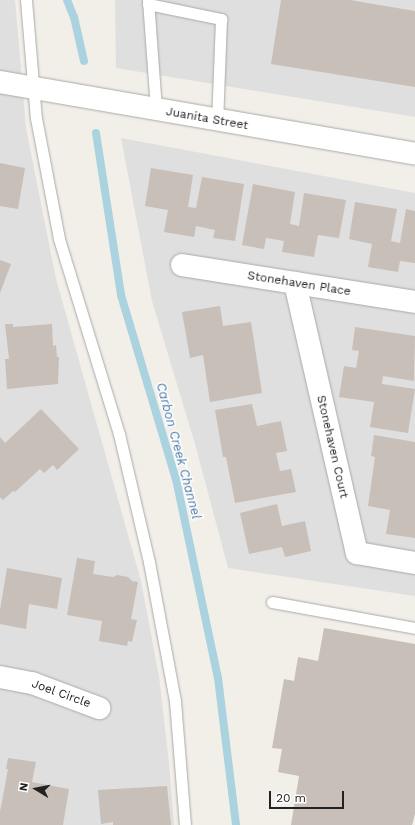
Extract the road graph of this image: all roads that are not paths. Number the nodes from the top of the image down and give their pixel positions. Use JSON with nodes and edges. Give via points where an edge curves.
{"nodes":[{"id":1,"x":26,"y":0,"type":"edge"},
{"id":2,"x":148,"y":2,"type":"edge"},
{"id":3,"x":0,"y":82,"type":"edge"},
{"id":4,"x":34,"y":88,"type":"junction"},
{"id":5,"x":156,"y":110,"type":"junction"},
{"id":6,"x":218,"y":121,"type":"junction"},
{"id":7,"x":415,"y":154,"type":"edge"},
{"id":8,"x":182,"y":265,"type":"dead end"},
{"id":9,"x":295,"y":283,"type":"junction"},
{"id":10,"x":415,"y":302,"type":"edge"},
{"id":11,"x":415,"y":563,"type":"edge"},
{"id":12,"x":272,"y":602,"type":"dead end"},
{"id":13,"x":415,"y":628,"type":"edge"},
{"id":14,"x":0,"y":677,"type":"edge"},
{"id":15,"x":99,"y":708,"type":"dead end"},
{"id":16,"x":185,"y":825,"type":"edge"}],
"edges":[{"from":1,"to":4,"type":"lane"},
{"from":2,"to":5,"type":"lane"},
{"from":2,"to":6,"type":"lane","via":[[221,19]]},
{"from":3,"to":4,"type":"street","name":"Juanita Street"},
{"from":4,"to":5,"type":"street","name":"Juanita Street"},
{"from":4,"to":16,"type":"lane","via":[[36,118],[59,239],[119,434],[149,562],[175,701]]},
{"from":5,"to":6,"type":"street","name":"Juanita Street"},
{"from":6,"to":7,"type":"street","name":"Juanita Street"},
{"from":8,"to":9,"type":"street","name":"Stonehaven Place"},
{"from":9,"to":10,"type":"street","name":"Stonehaven Place"},
{"from":9,"to":11,"type":"street","name":"Stonehaven Court","via":[[356,553]]},
{"from":12,"to":13,"type":"lane"},
{"from":14,"to":15,"type":"street","name":"Joel Circle","via":[[32,682]]}]}
